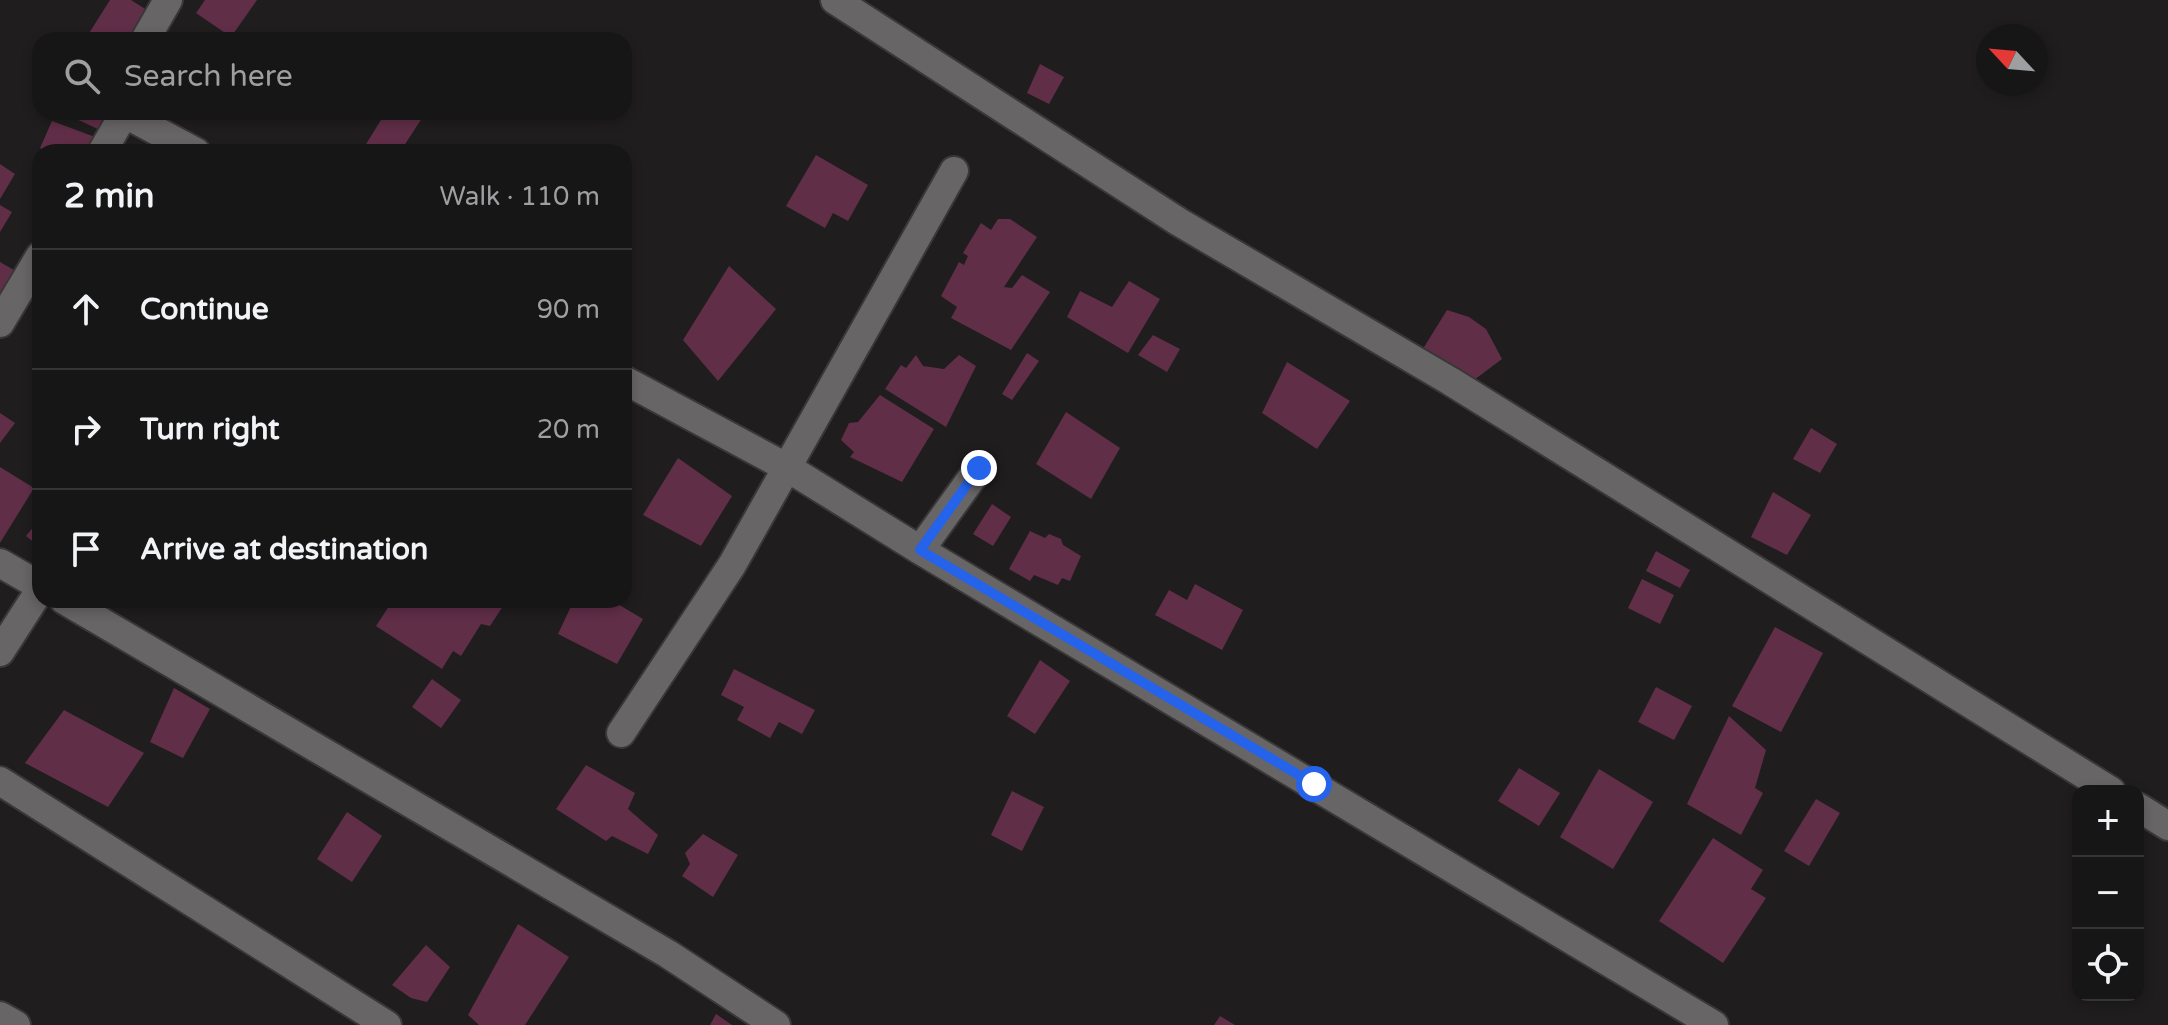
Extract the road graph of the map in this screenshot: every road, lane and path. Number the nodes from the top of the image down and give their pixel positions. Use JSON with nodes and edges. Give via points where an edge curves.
{"nodes":[{"id":1,"x":168,"y":0,"type":"edge"},
{"id":2,"x":835,"y":0,"type":"edge"},
{"id":3,"x":150,"y":32,"type":"edge"},
{"id":4,"x":121,"y":120,"type":"edge"},
{"id":5,"x":138,"y":120,"type":"edge"},
{"id":6,"x":107,"y":144,"type":"edge"},
{"id":7,"x":181,"y":144,"type":"edge"},
{"id":8,"x":954,"y":171,"type":"dead end"},
{"id":9,"x":32,"y":269,"type":"edge"},
{"id":10,"x":0,"y":323,"type":"edge"},
{"id":11,"x":632,"y":384,"type":"edge"},
{"id":12,"x":788,"y":468,"type":"junction"},
{"id":13,"x":979,"y":468,"type":"dead end"},
{"id":14,"x":920,"y":550,"type":"junction"},
{"id":15,"x":0,"y":563,"type":"edge"},
{"id":16,"x":32,"y":583,"type":"edge"},
{"id":17,"x":32,"y":601,"type":"edge"},
{"id":18,"x":78,"y":608,"type":"edge"},
{"id":19,"x":0,"y":652,"type":"edge"},
{"id":20,"x":621,"y":733,"type":"dead end"},
{"id":21,"x":0,"y":781,"type":"edge"},
{"id":22,"x":2101,"y":785,"type":"edge"},
{"id":23,"x":2144,"y":811,"type":"edge"},
{"id":24,"x":2168,"y":826,"type":"edge"},
{"id":25,"x":0,"y":1016,"type":"edge"},
{"id":26,"x":16,"y":1025,"type":"edge"},
{"id":27,"x":387,"y":1025,"type":"edge"},
{"id":28,"x":776,"y":1025,"type":"edge"},
{"id":29,"x":1714,"y":1025,"type":"edge"}],
"edges":[{"from":1,"to":3,"type":"street"},
{"from":2,"to":22,"type":"street","via":[[1179,222],[1450,381]]},
{"from":4,"to":6,"type":"street"},
{"from":5,"to":7,"type":"street"},
{"from":8,"to":12,"type":"street"},
{"from":9,"to":10,"type":"street"},
{"from":11,"to":12,"type":"street"},
{"from":12,"to":14,"type":"street"},
{"from":12,"to":20,"type":"street","via":[[732,565]]},
{"from":13,"to":14,"type":"street"},
{"from":14,"to":29,"type":"street"},
{"from":15,"to":16,"type":"street"},
{"from":17,"to":19,"type":"street"},
{"from":18,"to":28,"type":"street","via":[[668,954]]},
{"from":21,"to":27,"type":"street"},
{"from":23,"to":24,"type":"street"},
{"from":25,"to":26,"type":"street"}]}
